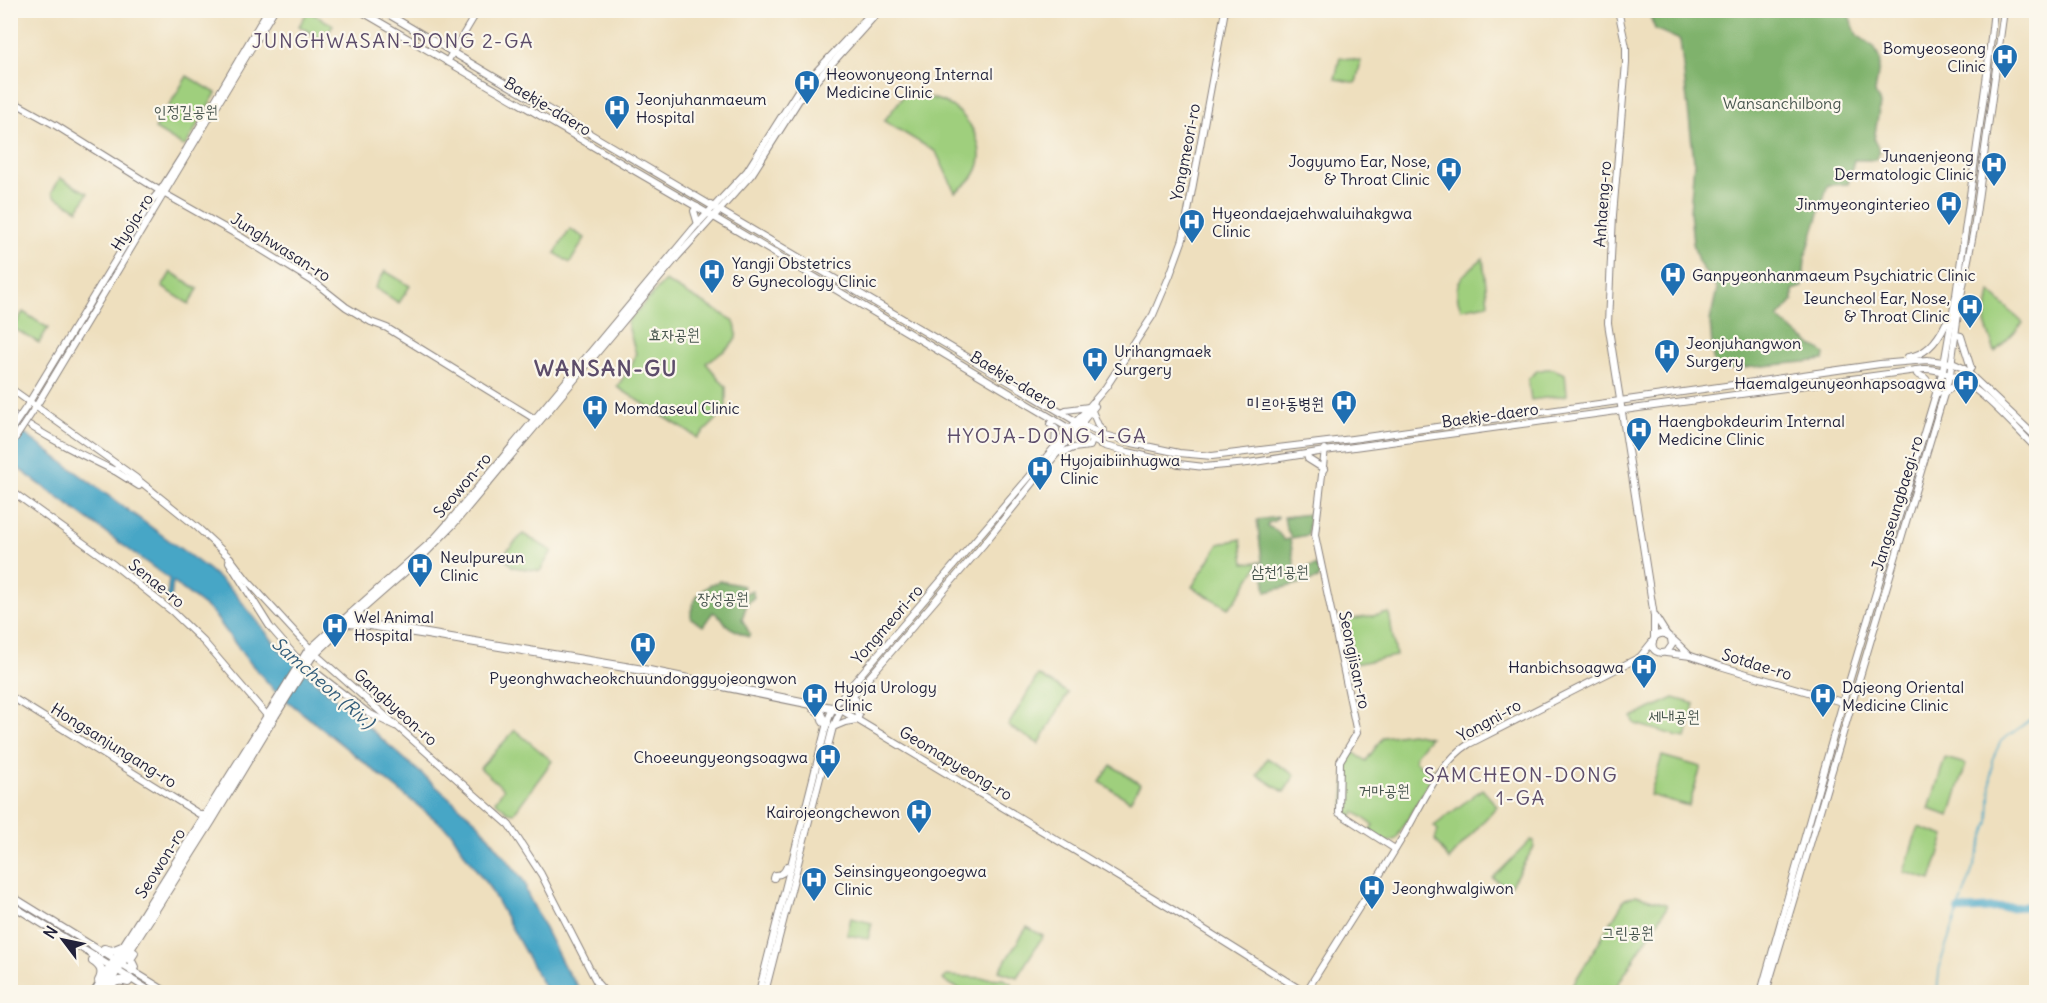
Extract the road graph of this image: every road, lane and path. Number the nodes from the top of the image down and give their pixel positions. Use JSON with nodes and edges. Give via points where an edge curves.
{"nodes":[{"id":1,"x":268,"y":10,"type":"edge"},
{"id":2,"x":274,"y":10,"type":"edge"},
{"id":3,"x":359,"y":10,"type":"edge"},
{"id":4,"x":381,"y":10,"type":"edge"},
{"id":5,"x":478,"y":10,"type":"edge"},
{"id":6,"x":874,"y":10,"type":"edge"},
{"id":7,"x":880,"y":10,"type":"edge"},
{"id":8,"x":1225,"y":10,"type":"edge"},
{"id":9,"x":1618,"y":10,"type":"edge"},
{"id":10,"x":1994,"y":10,"type":"edge"},
{"id":11,"x":2004,"y":10,"type":"edge"},
{"id":12,"x":453,"y":52,"type":"junction"},
{"id":13,"x":447,"y":62,"type":"junction"},
{"id":14,"x":10,"y":100,"type":"edge"},
{"id":15,"x":163,"y":192,"type":"junction"},
{"id":16,"x":697,"y":207,"type":"junction"},
{"id":17,"x":717,"y":208,"type":"junction"},
{"id":18,"x":710,"y":215,"type":"junction"},
{"id":19,"x":698,"y":224,"type":"junction"},
{"id":20,"x":1952,"y":323,"type":"junction"},
{"id":21,"x":1956,"y":335,"type":"junction"},
{"id":22,"x":1949,"y":362,"type":"junction"},
{"id":23,"x":1867,"y":366,"type":"junction"},
{"id":24,"x":1916,"y":370,"type":"junction"},
{"id":25,"x":1947,"y":372,"type":"junction"},
{"id":26,"x":1968,"y":372,"type":"junction"},
{"id":27,"x":1971,"y":386,"type":"junction"},
{"id":28,"x":10,"y":388,"type":"edge"},
{"id":29,"x":1941,"y":393,"type":"junction"},
{"id":30,"x":1621,"y":400,"type":"junction"},
{"id":31,"x":29,"y":404,"type":"junction"},
{"id":32,"x":35,"y":409,"type":"junction"},
{"id":33,"x":1091,"y":409,"type":"junction"},
{"id":34,"x":1622,"y":411,"type":"junction"},
{"id":35,"x":10,"y":412,"type":"edge"},
{"id":36,"x":1063,"y":413,"type":"junction"},
{"id":37,"x":535,"y":419,"type":"junction"},
{"id":38,"x":1053,"y":419,"type":"junction"},
{"id":39,"x":1079,"y":423,"type":"junction"},
{"id":40,"x":10,"y":431,"type":"edge"},
{"id":41,"x":1073,"y":431,"type":"junction"},
{"id":42,"x":1101,"y":434,"type":"junction"},
{"id":43,"x":2037,"y":436,"type":"edge"},
{"id":44,"x":1092,"y":440,"type":"junction"},
{"id":45,"x":1325,"y":442,"type":"junction"},
{"id":46,"x":10,"y":446,"type":"edge"},
{"id":47,"x":1057,"y":448,"type":"junction"},
{"id":48,"x":2037,"y":448,"type":"edge"},
{"id":49,"x":1326,"y":451,"type":"junction"},
{"id":50,"x":1307,"y":454,"type":"junction"},
{"id":51,"x":117,"y":468,"type":"junction"},
{"id":52,"x":1324,"y":469,"type":"junction"},
{"id":53,"x":10,"y":490,"type":"edge"},
{"id":54,"x":230,"y":558,"type":"junction"},
{"id":55,"x":359,"y":613,"type":"junction"},
{"id":56,"x":1654,"y":616,"type":"junction"},
{"id":57,"x":345,"y":622,"type":"junction"},
{"id":58,"x":363,"y":624,"type":"junction"},
{"id":59,"x":1669,"y":637,"type":"junction"},
{"id":60,"x":1653,"y":640,"type":"junction"},
{"id":61,"x":311,"y":653,"type":"junction"},
{"id":62,"x":1663,"y":653,"type":"junction"},
{"id":63,"x":1691,"y":656,"type":"junction"},
{"id":64,"x":1640,"y":657,"type":"junction"},
{"id":65,"x":10,"y":696,"type":"edge"},
{"id":66,"x":852,"y":697,"type":"junction"},
{"id":67,"x":1843,"y":702,"type":"junction"},
{"id":68,"x":815,"y":704,"type":"junction"},
{"id":69,"x":1851,"y":706,"type":"junction"},
{"id":70,"x":837,"y":709,"type":"junction"},
{"id":71,"x":271,"y":717,"type":"junction"},
{"id":72,"x":857,"y":720,"type":"junction"},
{"id":73,"x":830,"y":725,"type":"junction"},
{"id":74,"x":398,"y":726,"type":"junction"},
{"id":75,"x":204,"y":817,"type":"junction"},
{"id":76,"x":1395,"y":849,"type":"junction"},
{"id":77,"x":790,"y":868,"type":"junction"},
{"id":78,"x":774,"y":878,"type":"dead end"},
{"id":79,"x":10,"y":895,"type":"edge"},
{"id":80,"x":10,"y":904,"type":"edge"},
{"id":81,"x":126,"y":949,"type":"junction"},
{"id":82,"x":99,"y":955,"type":"junction"},
{"id":83,"x":116,"y":965,"type":"junction"},
{"id":84,"x":131,"y":975,"type":"junction"},
{"id":85,"x":101,"y":989,"type":"edge"},
{"id":86,"x":152,"y":993,"type":"edge"},
{"id":87,"x":167,"y":993,"type":"edge"},
{"id":88,"x":605,"y":993,"type":"edge"},
{"id":89,"x":759,"y":993,"type":"edge"},
{"id":90,"x":765,"y":993,"type":"edge"},
{"id":91,"x":1305,"y":993,"type":"edge"},
{"id":92,"x":1761,"y":993,"type":"edge"},
{"id":93,"x":1766,"y":993,"type":"edge"}],
"edges":[{"from":1,"to":15,"type":"street","name":"Hyoja-ro"},
{"from":2,"to":15,"type":"street","name":"Hyoja-ro"},
{"from":3,"to":13,"type":"street","name":"Baekje-daero"},
{"from":4,"to":12,"type":"street","name":"Baekje-daero"},
{"from":5,"to":12,"type":"street"},
{"from":6,"to":17,"type":"street","name":"Seowon-ro","via":[[797,93],[747,171]]},
{"from":7,"to":17,"type":"street","name":"Seowon-ro","via":[[799,100],[754,171]]},
{"from":8,"to":33,"type":"street","name":"Yongmeori-ro","via":[[1183,239],[1153,315]]},
{"from":9,"to":30,"type":"street","name":"Anhaeng-ro","via":[[1626,63],[1608,309]]},
{"from":10,"to":20,"type":"street","name":"Jangseungbaegi-ro"},
{"from":11,"to":21,"type":"street","name":"Jangseungbaegi-ro"},
{"from":12,"to":13,"type":"street"},
{"from":12,"to":17,"type":"street","name":"Baekje-daero"},
{"from":13,"to":16,"type":"street","name":"Baekje-daero"},
{"from":14,"to":15,"type":"street","name":"Junghwasan-ro"},
{"from":15,"to":31,"type":"street","name":"Hyoja-ro","via":[[152,200]]},
{"from":15,"to":32,"type":"street","name":"Hyoja-ro"},
{"from":15,"to":37,"type":"street","name":"Junghwasan-ro"},
{"from":16,"to":18,"type":"street","name":"Baekje-daero"},
{"from":16,"to":19,"type":"street","via":[[694,212]]},
{"from":17,"to":18,"type":"street","name":"Seowon-ro"},
{"from":17,"to":36,"type":"street","name":"Baekje-daero"},
{"from":18,"to":19,"type":"street","name":"Seowon-ro"},
{"from":18,"to":38,"type":"street","name":"Baekje-daero"},
{"from":18,"to":55,"type":"street","name":"Seowon-ro","via":[[453,525]]},
{"from":19,"to":37,"type":"street","name":"Seowon-ro"},
{"from":20,"to":22,"type":"street","name":"Jangseungbaegi-ro"},
{"from":20,"to":23,"type":"street","via":[[1946,324],[1938,340],[1915,357],[1868,362]]},
{"from":21,"to":22,"type":"street","name":"Jangseungbaegi-ro"},
{"from":21,"to":26,"type":"street","via":[[1961,336],[1971,368]]},
{"from":22,"to":23,"type":"street","name":"Baekje-daero","via":[[1914,360]]},
{"from":22,"to":25,"type":"street","name":"Jangseungbaegi-ro"},
{"from":22,"to":26,"type":"street"},
{"from":23,"to":30,"type":"street","name":"Baekje-daero"},
{"from":24,"to":25,"type":"street","name":"Baekje-daero"},
{"from":24,"to":29,"type":"street"},
{"from":24,"to":34,"type":"street","name":"Baekje-daero"},
{"from":25,"to":27,"type":"street"},
{"from":25,"to":29,"type":"street","name":"Jangseungbaegi-ro"},
{"from":26,"to":43,"type":"street"},
{"from":27,"to":29,"type":"street","via":[[1953,387]]},
{"from":27,"to":48,"type":"street"},
{"from":28,"to":31,"type":"street"},
{"from":29,"to":67,"type":"street","name":"Jangseungbaegi-ro"},
{"from":29,"to":69,"type":"street","name":"Jangseungbaegi-ro"},
{"from":30,"to":34,"type":"street"},
{"from":30,"to":45,"type":"street","name":"Baekje-daero"},
{"from":31,"to":32,"type":"street"},
{"from":31,"to":40,"type":"street","name":"Hyoja-ro","bridge":true},
{"from":32,"to":46,"type":"street","name":"Hyoja-ro","bridge":true},
{"from":32,"to":51,"type":"street"},
{"from":33,"to":36,"type":"street"},
{"from":33,"to":39,"type":"street","name":"Yongmeori-ro"},
{"from":33,"to":42,"type":"street","via":[[1103,430]]},
{"from":34,"to":49,"type":"street","name":"Baekje-daero"},
{"from":34,"to":56,"type":"street"},
{"from":35,"to":51,"type":"street","via":[[53,441]]},
{"from":36,"to":39,"type":"street","name":"Baekje-daero"},
{"from":37,"to":57,"type":"street","name":"Seowon-ro","via":[[432,540]]},
{"from":38,"to":41,"type":"street","name":"Baekje-daero"},
{"from":38,"to":47,"type":"street","via":[[1050,424],[1056,429]]},
{"from":39,"to":41,"type":"street","name":"Yongmeori-ro"},
{"from":39,"to":42,"type":"street","name":"Baekje-daero"},
{"from":41,"to":44,"type":"street","name":"Baekje-daero"},
{"from":41,"to":47,"type":"street","name":"Yongmeori-ro"},
{"from":42,"to":45,"type":"street","name":"Baekje-daero","via":[[1179,453],[1212,456]]},
{"from":44,"to":47,"type":"street","via":[[1090,446],[1062,453]]},
{"from":44,"to":50,"type":"street","name":"Baekje-daero","via":[[1153,459],[1204,467]]},
{"from":45,"to":49,"type":"street","name":"Seongjisan-ro"},
{"from":47,"to":66,"type":"street","name":"Yongmeori-ro","via":[[983,545]]},
{"from":47,"to":70,"type":"street","name":"Yongmeori-ro"},
{"from":49,"to":50,"type":"street","name":"Baekje-daero"},
{"from":49,"to":52,"type":"street","name":"Seongjisan-ro"},
{"from":50,"to":52,"type":"street","via":[[1308,459]]},
{"from":51,"to":54,"type":"street","name":"Gangbyeon-ro","via":[[139,486],[141,482]]},
{"from":52,"to":76,"type":"street","name":"Seongjisan-ro","via":[[1315,536],[1357,734],[1340,761],[1339,813]]},
{"from":53,"to":71,"type":"street","name":"Senae-ro","via":[[174,613]]},
{"from":54,"to":61,"type":"street","name":"Gangbyeon-ro"},
{"from":54,"to":74,"type":"street","via":[[235,574],[260,612],[296,657],[368,713]]},
{"from":55,"to":57,"type":"street","name":"Seowon-ro"},
{"from":55,"to":58,"type":"street"},
{"from":56,"to":59,"type":"street"},
{"from":56,"to":60,"type":"street"},
{"from":57,"to":58,"type":"main road","name":"Geomapyeong-ro"},
{"from":57,"to":61,"type":"main road","name":"Seowon-ro"},
{"from":58,"to":68,"type":"main road","name":"Geomapyeong-ro","via":[[649,671]]},
{"from":59,"to":60,"type":"street","via":[[1658,635]]},
{"from":59,"to":62,"type":"street","via":[[1671,648]]},
{"from":59,"to":63,"type":"street"},
{"from":60,"to":62,"type":"street","via":[[1655,650]]},
{"from":60,"to":64,"type":"street","name":"Yongni-ro"},
{"from":61,"to":71,"type":"main road","name":"Seowon-ro","bridge":true},
{"from":61,"to":74,"type":"street","name":"Gangbyeon-ro"},
{"from":62,"to":63,"type":"street"},
{"from":62,"to":64,"type":"street"},
{"from":63,"to":67,"type":"street","name":"Sotdae-ro"},
{"from":64,"to":76,"type":"street","name":"Yongni-ro","via":[[1461,749],[1431,787]]},
{"from":65,"to":75,"type":"street","name":"Hongsanjungang-ro"},
{"from":66,"to":70,"type":"street","name":"Yongmeori-ro"},
{"from":66,"to":72,"type":"street","via":[[856,700]]},
{"from":67,"to":69,"type":"street","name":"Sotdae-ro"},
{"from":67,"to":92,"type":"street","name":"Jangseungbaegi-ro"},
{"from":68,"to":70,"type":"main road","name":"Geomapyeong-ro"},
{"from":68,"to":73,"type":"main road","via":[[814,708]]},
{"from":69,"to":93,"type":"street","name":"Jangseungbaegi-ro"},
{"from":70,"to":72,"type":"street","name":"Geomapyeong-ro"},
{"from":70,"to":73,"type":"street","name":"Yongmeori-ro"},
{"from":71,"to":75,"type":"main road","name":"Seowon-ro"},
{"from":71,"to":81,"type":"main road","name":"Seowon-ro","via":[[211,821]]},
{"from":72,"to":73,"type":"street"},
{"from":72,"to":91,"type":"street","name":"Geomapyeong-ro"},
{"from":73,"to":77,"type":"street","name":"Yongmeori-ro"},
{"from":73,"to":90,"type":"street","name":"Yongmeori-ro"},
{"from":74,"to":88,"type":"street","name":"Gangbyeon-ro","via":[[509,825],[541,874]]},
{"from":75,"to":81,"type":"main road","name":"Seowon-ro"},
{"from":76,"to":91,"type":"street","name":"Yongni-ro"},
{"from":77,"to":78,"type":"street"},
{"from":77,"to":89,"type":"street","name":"Yongmeori-ro"},
{"from":79,"to":82,"type":"street"},
{"from":80,"to":82,"type":"street"},
{"from":81,"to":82,"type":"main road","via":[[104,949]]},
{"from":81,"to":83,"type":"main road","name":"Seowon-ro"},
{"from":81,"to":84,"type":"main road","via":[[134,953],[130,959],[134,967]]},
{"from":82,"to":83,"type":"street"},
{"from":82,"to":85,"type":"main road","via":[[93,961],[101,967],[97,984]]},
{"from":83,"to":84,"type":"street"},
{"from":83,"to":85,"type":"main road","name":"Seowon-ro"},
{"from":84,"to":85,"type":"main road","via":[[128,982],[115,981]]},
{"from":84,"to":86,"type":"street"},
{"from":84,"to":87,"type":"street"}]}
